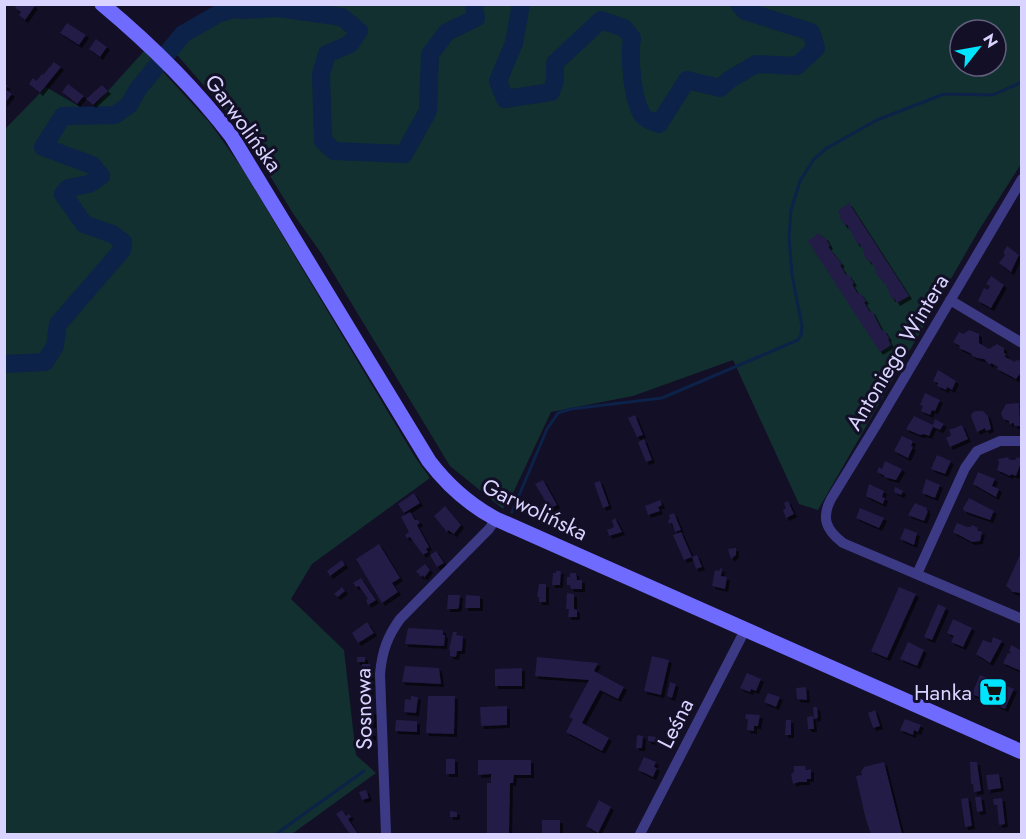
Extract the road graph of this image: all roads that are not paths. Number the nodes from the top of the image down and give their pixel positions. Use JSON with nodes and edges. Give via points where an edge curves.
{"nodes":[{"id":1,"x":107,"y":6,"type":"edge"},
{"id":2,"x":1022,"y":179,"type":"edge"},
{"id":3,"x":950,"y":300,"type":"junction"},
{"id":4,"x":1022,"y":343,"type":"edge"},
{"id":5,"x":1022,"y":441,"type":"edge"},
{"id":6,"x":496,"y":519,"type":"junction"},
{"id":7,"x":917,"y":574,"type":"junction"},
{"id":8,"x":1022,"y":619,"type":"edge"},
{"id":9,"x":745,"y":630,"type":"junction"},
{"id":10,"x":1022,"y":753,"type":"edge"},
{"id":11,"x":387,"y":834,"type":"edge"},
{"id":12,"x":640,"y":834,"type":"edge"}],
"edges":[{"from":1,"to":6,"type":"main road","name":"Garwolińska","via":[[212,110],[429,461],[456,493]]},
{"from":2,"to":3,"type":"street","name":"Antoniego Wintera"},
{"from":3,"to":4,"type":"street"},
{"from":3,"to":7,"type":"street","name":"Antoniego Wintera","via":[[826,509],[826,525],[843,543]]},
{"from":5,"to":7,"type":"street","via":[[1000,441],[977,451],[965,468]]},
{"from":6,"to":9,"type":"main road","name":"Garwolińska"},
{"from":6,"to":11,"type":"street","name":"Sosnowa","via":[[400,619],[382,653]]},
{"from":7,"to":8,"type":"street"},
{"from":9,"to":10,"type":"main road","name":"Garwolińska"},
{"from":9,"to":12,"type":"street","name":"Leśna"}]}
